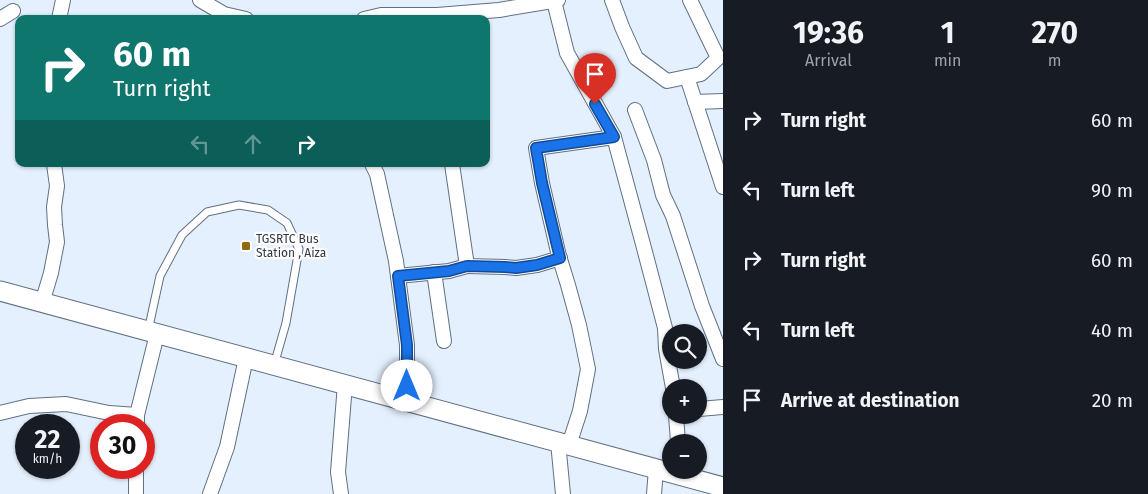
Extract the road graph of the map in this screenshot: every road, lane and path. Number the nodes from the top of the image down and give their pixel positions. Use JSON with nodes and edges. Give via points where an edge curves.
{"nodes":[{"id":1,"x":63,"y":0,"type":"edge"},
{"id":2,"x":200,"y":0,"type":"edge"},
{"id":3,"x":227,"y":0,"type":"edge"},
{"id":4,"x":612,"y":0,"type":"edge"},
{"id":5,"x":690,"y":0,"type":"edge"},
{"id":6,"x":556,"y":1,"type":"edge"},
{"id":7,"x":13,"y":11,"type":"dead end"},
{"id":8,"x":224,"y":14,"type":"junction"},
{"id":9,"x":60,"y":15,"type":"edge"},
{"id":10,"x":228,"y":15,"type":"edge"},
{"id":11,"x":381,"y":15,"type":"edge"},
{"id":12,"x":437,"y":15,"type":"edge"},
{"id":13,"x":437,"y":15,"type":"edge"},
{"id":14,"x":0,"y":19,"type":"edge"},
{"id":15,"x":721,"y":57,"type":"edge"},
{"id":16,"x":687,"y":77,"type":"junction"},
{"id":17,"x":723,"y":101,"type":"edge"},
{"id":18,"x":695,"y":102,"type":"junction"},
{"id":19,"x":635,"y":110,"type":"dead end"},
{"id":20,"x":614,"y":137,"type":"junction"},
{"id":21,"x":54,"y":167,"type":"edge"},
{"id":22,"x":374,"y":167,"type":"edge"},
{"id":23,"x":452,"y":167,"type":"edge"},
{"id":24,"x":723,"y":187,"type":"edge"},
{"id":25,"x":560,"y":258,"type":"junction"},
{"id":26,"x":467,"y":266,"type":"junction"},
{"id":27,"x":434,"y":272,"type":"junction"},
{"id":28,"x":398,"y":276,"type":"junction"},
{"id":29,"x":0,"y":291,"type":"edge"},
{"id":30,"x":42,"y":303,"type":"junction"},
{"id":31,"x":152,"y":332,"type":"junction"},
{"id":32,"x":444,"y":341,"type":"dead end"},
{"id":33,"x":246,"y":358,"type":"junction"},
{"id":34,"x":723,"y":359,"type":"edge"},
{"id":35,"x":274,"y":365,"type":"junction"},
{"id":36,"x":671,"y":379,"type":"edge"},
{"id":37,"x":345,"y":384,"type":"junction"},
{"id":38,"x":407,"y":401,"type":"junction"},
{"id":39,"x":723,"y":407,"type":"edge"},
{"id":40,"x":707,"y":408,"type":"edge"},
{"id":41,"x":0,"y":413,"type":"edge"},
{"id":42,"x":114,"y":414,"type":"edge"},
{"id":43,"x":138,"y":414,"type":"edge"},
{"id":44,"x":563,"y":443,"type":"junction"},
{"id":45,"x":656,"y":468,"type":"junction"},
{"id":46,"x":662,"y":469,"type":"edge"},
{"id":47,"x":136,"y":479,"type":"edge"},
{"id":48,"x":699,"y":479,"type":"edge"},
{"id":49,"x":723,"y":487,"type":"edge"},
{"id":50,"x":136,"y":494,"type":"edge"},
{"id":51,"x":210,"y":494,"type":"edge"},
{"id":52,"x":341,"y":494,"type":"edge"},
{"id":53,"x":563,"y":494,"type":"edge"},
{"id":54,"x":654,"y":494,"type":"edge"}],
"edges":[{"from":1,"to":9,"type":"street"},
{"from":2,"to":8,"type":"street"},
{"from":3,"to":8,"type":"street"},
{"from":4,"to":16,"type":"street","via":[[636,58],[667,81]]},
{"from":5,"to":15,"type":"street"},
{"from":6,"to":13,"type":"street"},
{"from":6,"to":20,"type":"street","via":[[566,53]]},
{"from":7,"to":14,"type":"street"},
{"from":8,"to":10,"type":"street"},
{"from":11,"to":12,"type":"street"},
{"from":15,"to":16,"type":"street","via":[[701,74]]},
{"from":16,"to":18,"type":"street"},
{"from":17,"to":18,"type":"street"},
{"from":18,"to":24,"type":"street"},
{"from":19,"to":34,"type":"street"},
{"from":20,"to":25,"type":"street","via":[[536,148]]},
{"from":20,"to":36,"type":"street","via":[[664,328]]},
{"from":21,"to":30,"type":"street","via":[[57,242]]},
{"from":22,"to":28,"type":"street"},
{"from":23,"to":26,"type":"street"},
{"from":25,"to":26,"type":"street","via":[[516,268]]},
{"from":25,"to":44,"type":"street","via":[[588,369],[580,411]]},
{"from":26,"to":27,"type":"street"},
{"from":27,"to":28,"type":"street"},
{"from":27,"to":32,"type":"street"},
{"from":28,"to":38,"type":"street","via":[[407,345]]},
{"from":29,"to":30,"type":"main road"},
{"from":30,"to":31,"type":"main road"},
{"from":31,"to":33,"type":"main road"},
{"from":31,"to":35,"type":"lane","via":[[160,276],[182,235],[207,212],[239,205],[268,210],[287,223],[298,249],[286,323]]},
{"from":31,"to":43,"type":"street"},
{"from":33,"to":35,"type":"main road"},
{"from":33,"to":51,"type":"street","via":[[227,448]]},
{"from":35,"to":37,"type":"main road"},
{"from":37,"to":38,"type":"main road"},
{"from":37,"to":52,"type":"street","via":[[338,472]]},
{"from":38,"to":44,"type":"main road"},
{"from":39,"to":40,"type":"street"},
{"from":41,"to":42,"type":"street","via":[[29,406],[66,404]]},
{"from":44,"to":45,"type":"main road"},
{"from":44,"to":53,"type":"street"},
{"from":45,"to":46,"type":"main road"},
{"from":45,"to":54,"type":"street"},
{"from":47,"to":50,"type":"street"},
{"from":48,"to":49,"type":"main road"}]}
